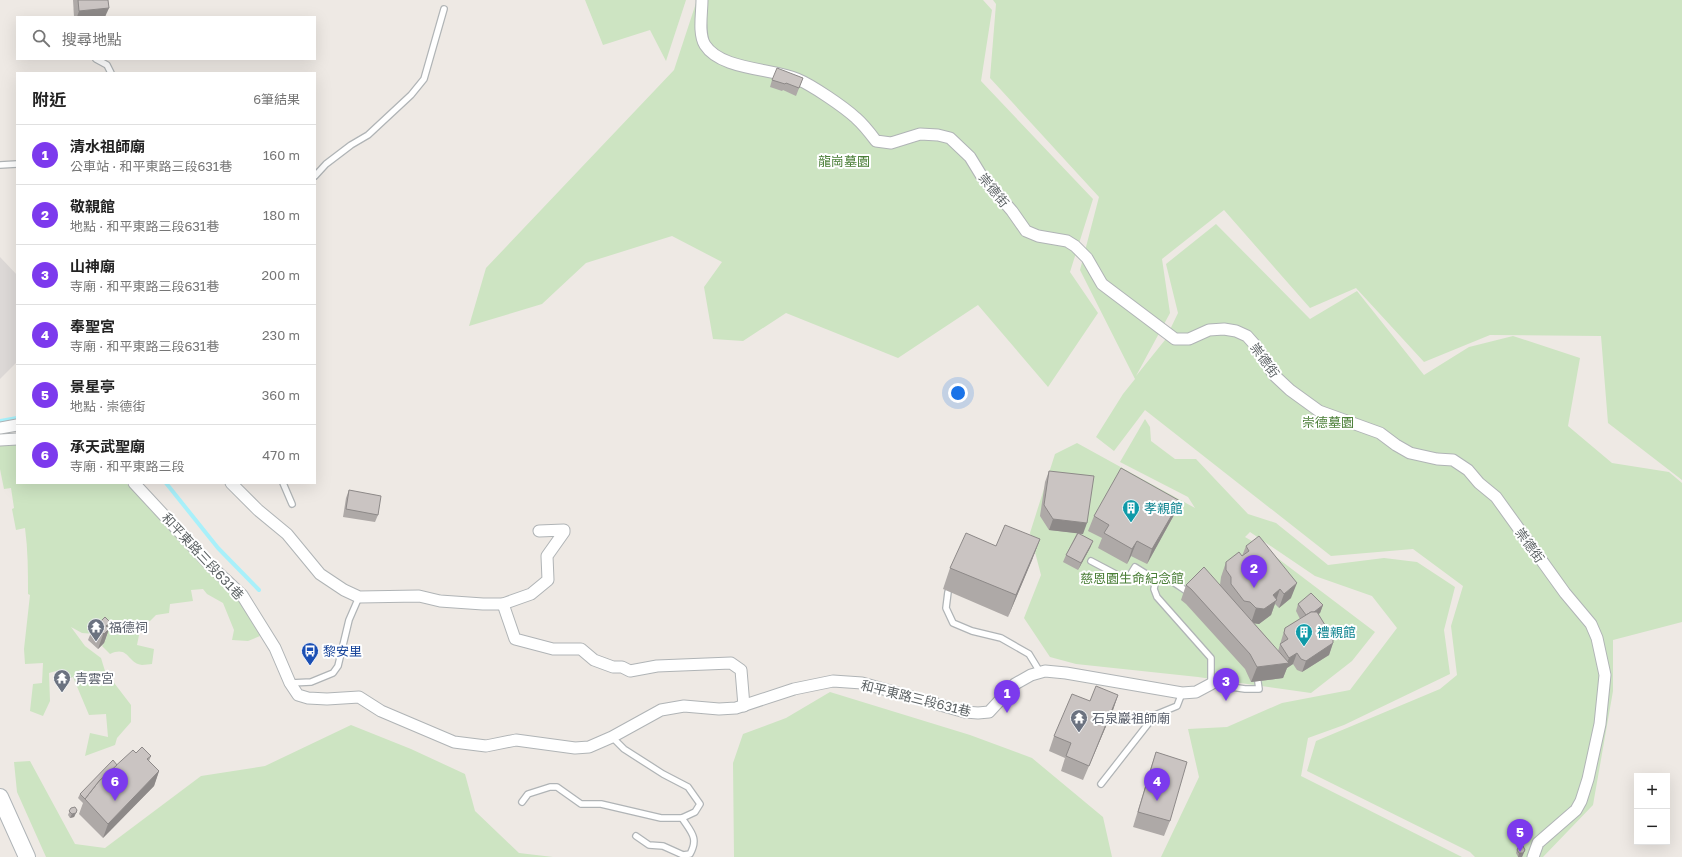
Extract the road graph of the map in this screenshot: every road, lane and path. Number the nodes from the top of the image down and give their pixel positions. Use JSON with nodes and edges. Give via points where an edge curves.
{"nodes":[{"id":1,"x":702,"y":0,"type":"edge"},
{"id":2,"x":444,"y":9,"type":"dead end"},
{"id":3,"x":98,"y":60,"type":"edge"},
{"id":4,"x":110,"y":72,"type":"edge"},
{"id":5,"x":16,"y":164,"type":"edge"},
{"id":6,"x":0,"y":165,"type":"edge"},
{"id":7,"x":316,"y":175,"type":"edge"},
{"id":8,"x":16,"y":425,"type":"edge"},
{"id":9,"x":0,"y":428,"type":"edge"},
{"id":10,"x":16,"y":439,"type":"edge"},
{"id":11,"x":0,"y":440,"type":"edge"},
{"id":12,"x":135,"y":484,"type":"edge"},
{"id":13,"x":232,"y":484,"type":"edge"},
{"id":14,"x":283,"y":484,"type":"edge"},
{"id":15,"x":292,"y":504,"type":"dead end"},
{"id":16,"x":539,"y":531,"type":"dead end"},
{"id":17,"x":1091,"y":561,"type":"dead end"},
{"id":18,"x":1156,"y":580,"type":"junction"},
{"id":19,"x":948,"y":592,"type":"dead end"},
{"id":20,"x":1188,"y":592,"type":"edge"},
{"id":21,"x":359,"y":597,"type":"junction"},
{"id":22,"x":503,"y":604,"type":"junction"},
{"id":23,"x":1040,"y":672,"type":"junction"},
{"id":24,"x":1258,"y":682,"type":"dead end"},
{"id":25,"x":290,"y":683,"type":"junction"},
{"id":26,"x":1212,"y":684,"type":"junction"},
{"id":27,"x":1182,"y":694,"type":"junction"},
{"id":28,"x":744,"y":706,"type":"junction"},
{"id":29,"x":612,"y":737,"type":"junction"},
{"id":30,"x":1102,"y":784,"type":"dead end"},
{"id":31,"x":0,"y":798,"type":"edge"},
{"id":32,"x":522,"y":802,"type":"dead end"},
{"id":33,"x":682,"y":818,"type":"junction"},
{"id":34,"x":636,"y":836,"type":"dead end"},
{"id":35,"x":27,"y":857,"type":"edge"},
{"id":36,"x":1533,"y":857,"type":"edge"}],
"edges":[{"from":1,"to":36,"type":"street","name":"崇德街","via":[[701,32],[704,44],[714,56],[727,63],[798,79],[857,118],[876,141],[891,143],[920,134],[938,134],[950,138],[970,157],[1026,231],[1038,236],[1067,241],[1076,246],[1087,258],[1102,284],[1175,339],[1189,339],[1210,330],[1224,329],[1247,336],[1274,375],[1319,411],[1380,433],[1410,453],[1453,460],[1468,470],[1496,497],[1565,593],[1591,624],[1597,638],[1605,675],[1600,724],[1581,801],[1576,810],[1538,843]]},
{"from":2,"to":7,"type":"lane","via":[[424,79],[411,95],[368,135],[326,164]]},
{"from":3,"to":4,"type":"lane","via":[[107,65]]},
{"from":5,"to":6,"type":"lane"},
{"from":8,"to":9,"type":"street"},
{"from":10,"to":11,"type":"street"},
{"from":12,"to":25,"type":"street","name":"和平東路三段631巷","via":[[211,566],[242,595],[275,648]]},
{"from":13,"to":21,"type":"street","via":[[287,534],[320,574]]},
{"from":14,"to":15,"type":"lane"},
{"from":16,"to":22,"type":"street","via":[[564,530],[547,556],[548,580],[531,594]]},
{"from":17,"to":18,"type":"lane","via":[[1128,580],[1135,567]]},
{"from":18,"to":20,"type":"lane","via":[[1167,578]]},
{"from":18,"to":26,"type":"lane","via":[[1154,589],[1157,598],[1211,658]]},
{"from":19,"to":23,"type":"lane","via":[[946,608],[953,623],[1001,638],[1028,654]]},
{"from":21,"to":22,"type":"street","via":[[419,596],[440,601]]},
{"from":21,"to":25,"type":"lane","via":[[349,620],[334,673],[311,682]]},
{"from":22,"to":28,"type":"street","via":[[515,639],[554,649],[582,649],[594,660],[613,667],[622,667],[630,671],[657,666],[731,663],[741,670]]},
{"from":23,"to":27,"type":"street","name":"和平東路三段631巷","via":[[1066,673]]},
{"from":23,"to":28,"type":"street","name":"和平東路三段631巷","via":[[1015,684],[989,712],[965,712],[862,683],[833,681]]},
{"from":24,"to":26,"type":"lane","via":[[1259,689]]},
{"from":25,"to":29,"type":"street","name":"和平東路三段631巷","via":[[298,695],[308,698],[359,697],[381,711],[454,742],[486,746],[516,740],[575,748]]},
{"from":26,"to":27,"type":"street","name":"和平東路三段631巷","via":[[1196,692]]},
{"from":27,"to":30,"type":"lane","via":[[1177,706],[1156,715]]},
{"from":28,"to":29,"type":"street","name":"和平東路三段631巷","via":[[719,709],[684,706],[661,710]]},
{"from":29,"to":33,"type":"lane","via":[[631,753],[688,787],[700,804],[695,812]]},
{"from":31,"to":35,"type":"main road"},
{"from":32,"to":33,"type":"lane","via":[[528,794],[557,787],[581,804],[601,804],[661,818]]},
{"from":33,"to":34,"type":"lane","via":[[694,837],[695,846],[690,854],[683,855],[663,846],[649,845]]}]}
